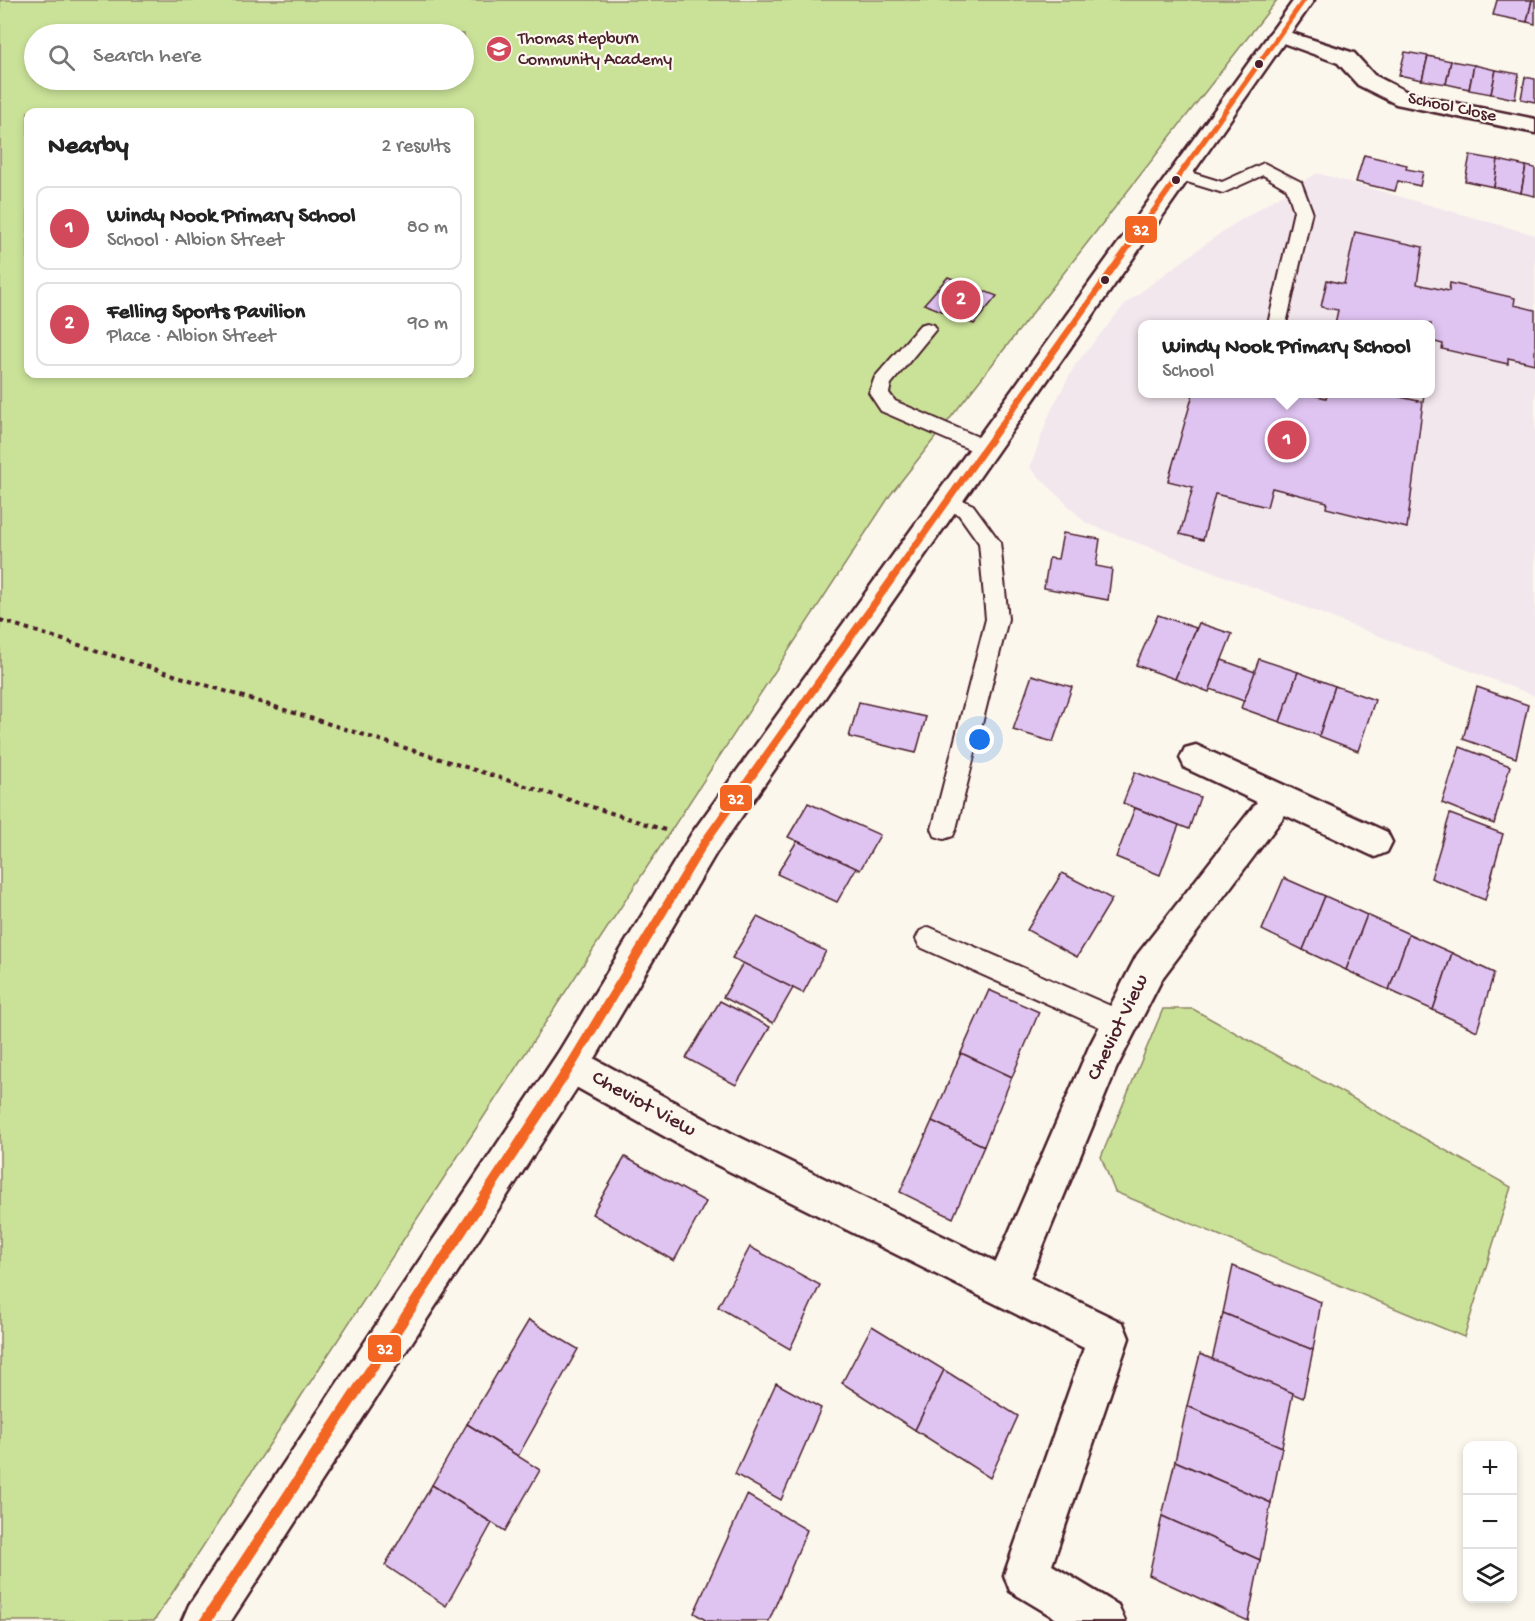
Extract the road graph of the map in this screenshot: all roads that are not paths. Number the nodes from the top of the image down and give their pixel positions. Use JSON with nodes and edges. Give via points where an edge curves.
{"nodes":[{"id":1,"x":1304,"y":0,"type":"edge"},
{"id":2,"x":1279,"y":35,"type":"junction"},
{"id":3,"x":1535,"y":126,"type":"edge"},
{"id":4,"x":1180,"y":174,"type":"junction"},
{"id":5,"x":1278,"y":320,"type":"edge"},
{"id":6,"x":927,"y":329,"type":"dead end"},
{"id":7,"x":985,"y":448,"type":"junction"},
{"id":8,"x":947,"y":501,"type":"junction"},
{"id":9,"x":1196,"y":758,"type":"dead end"},
{"id":10,"x":1280,"y":798,"type":"junction"},
{"id":11,"x":944,"y":829,"type":"dead end"},
{"id":12,"x":1375,"y":842,"type":"dead end"},
{"id":13,"x":929,"y":939,"type":"dead end"},
{"id":14,"x":1120,"y":1023,"type":"junction"},
{"id":15,"x":571,"y":1065,"type":"junction"},
{"id":16,"x":1006,"y":1287,"type":"junction"},
{"id":17,"x":205,"y":1621,"type":"edge"},
{"id":18,"x":1102,"y":1621,"type":"edge"}],
"edges":[{"from":1,"to":2,"type":"street"},
{"from":2,"to":3,"type":"street","name":"School Close","via":[[1346,58],[1366,80],[1404,99]]},
{"from":2,"to":4,"type":"street"},
{"from":4,"to":5,"type":"lane","via":[[1223,188],[1264,168],[1295,186],[1303,211]]},
{"from":4,"to":7,"type":"street"},
{"from":6,"to":7,"type":"lane","via":[[882,382],[879,393],[888,406]]},
{"from":7,"to":8,"type":"street"},
{"from":8,"to":11,"type":"lane","via":[[966,510],[988,542],[997,619]]},
{"from":8,"to":15,"type":"street","via":[[704,843]]},
{"from":9,"to":10,"type":"street"},
{"from":10,"to":12,"type":"street"},
{"from":10,"to":14,"type":"street","name":"Cheviot View","via":[[1150,966]]},
{"from":13,"to":14,"type":"lane"},
{"from":14,"to":16,"type":"street","name":"Cheviot View"},
{"from":15,"to":16,"type":"street","name":"Cheviot View","via":[[718,1146]]},
{"from":15,"to":17,"type":"street"},
{"from":16,"to":18,"type":"street","name":"Cheviot View","via":[[1108,1338],[1026,1575]]}]}
